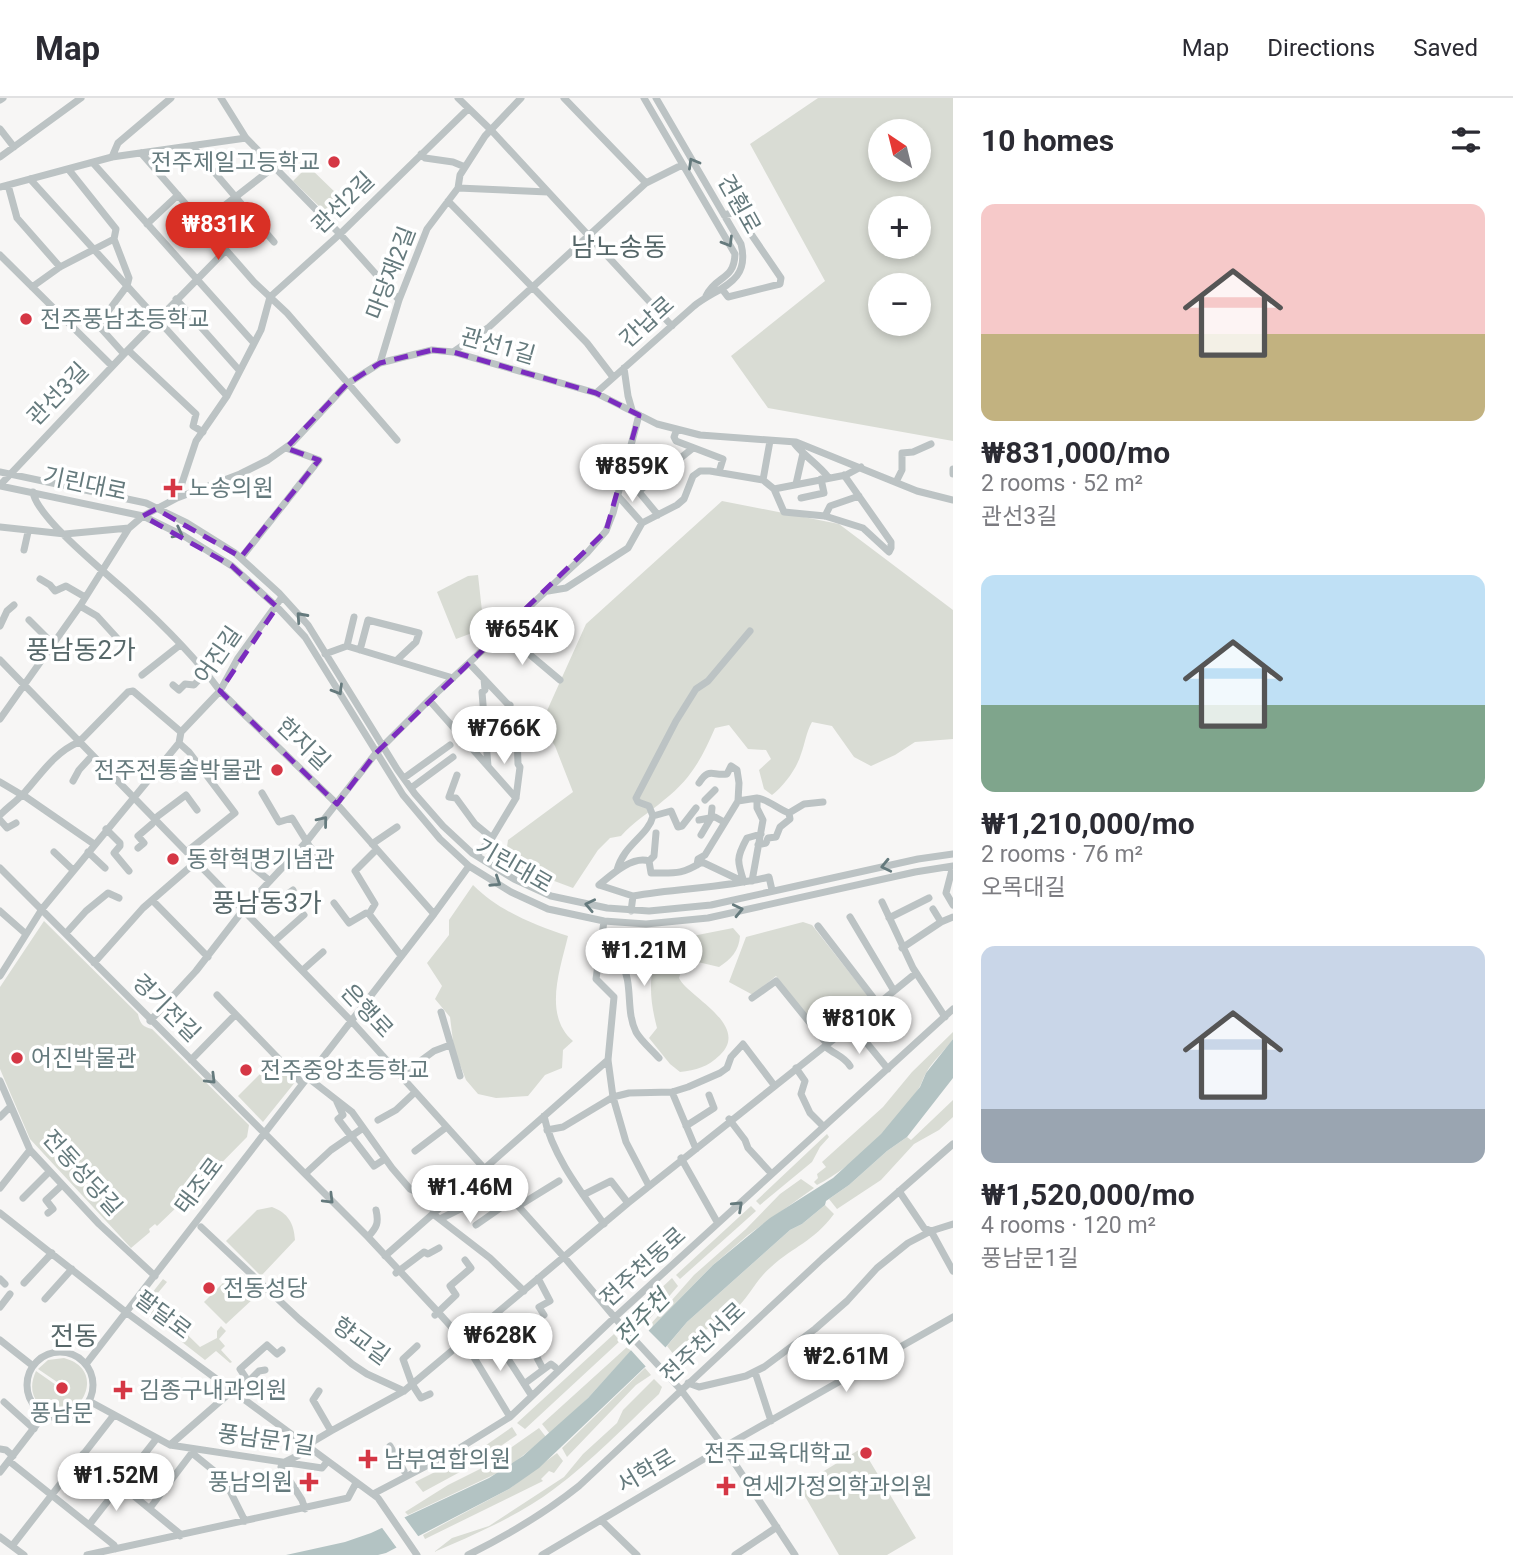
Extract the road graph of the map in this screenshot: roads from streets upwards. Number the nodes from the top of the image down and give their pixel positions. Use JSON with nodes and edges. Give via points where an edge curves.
{"nodes":[{"id":1,"x":171,"y":98,"type":"edge"},
{"id":2,"x":221,"y":98,"type":"edge"},
{"id":3,"x":458,"y":98,"type":"edge"},
{"id":4,"x":521,"y":98,"type":"edge"},
{"id":5,"x":565,"y":98,"type":"edge"},
{"id":6,"x":644,"y":98,"type":"edge"},
{"id":7,"x":656,"y":98,"type":"edge"},
{"id":8,"x":77,"y":99,"type":"edge"},
{"id":9,"x":468,"y":109,"type":"junction"},
{"id":10,"x":0,"y":129,"type":"edge"},
{"id":11,"x":491,"y":130,"type":"junction"},
{"id":12,"x":246,"y":138,"type":"junction"},
{"id":13,"x":192,"y":146,"type":"junction"},
{"id":14,"x":14,"y":147,"type":"junction"},
{"id":15,"x":141,"y":153,"type":"junction"},
{"id":16,"x":421,"y":154,"type":"junction"},
{"id":17,"x":112,"y":157,"type":"junction"},
{"id":18,"x":0,"y":158,"type":"edge"},
{"id":19,"x":93,"y":163,"type":"junction"},
{"id":20,"x":682,"y":165,"type":"junction"},
{"id":21,"x":274,"y":167,"type":"junction"},
{"id":22,"x":465,"y":167,"type":"junction"},
{"id":23,"x":69,"y":170,"type":"junction"},
{"id":24,"x":0,"y":177,"type":"edge"},
{"id":25,"x":30,"y":179,"type":"junction"},
{"id":26,"x":646,"y":183,"type":"junction"},
{"id":27,"x":5,"y":186,"type":"edge"},
{"id":28,"x":458,"y":188,"type":"junction"},
{"id":29,"x":548,"y":192,"type":"junction"},
{"id":30,"x":178,"y":195,"type":"junction"},
{"id":31,"x":236,"y":197,"type":"junction"},
{"id":32,"x":448,"y":201,"type":"junction"},
{"id":33,"x":724,"y":215,"type":"junction"},
{"id":34,"x":202,"y":223,"type":"junction"},
{"id":35,"x":147,"y":224,"type":"junction"},
{"id":36,"x":340,"y":234,"type":"junction"},
{"id":37,"x":590,"y":236,"type":"junction"},
{"id":38,"x":114,"y":239,"type":"junction"},
{"id":39,"x":275,"y":242,"type":"dead end"},
{"id":40,"x":93,"y":249,"type":"junction"},
{"id":41,"x":226,"y":250,"type":"junction"},
{"id":42,"x":0,"y":255,"type":"edge"},
{"id":43,"x":60,"y":267,"type":"junction"},
{"id":44,"x":196,"y":279,"type":"junction"},
{"id":45,"x":127,"y":286,"type":"junction"},
{"id":46,"x":532,"y":286,"type":"junction"},
{"id":47,"x":32,"y":287,"type":"junction"},
{"id":48,"x":722,"y":289,"type":"junction"},
{"id":49,"x":706,"y":296,"type":"junction"},
{"id":50,"x":270,"y":297,"type":"junction"},
{"id":51,"x":176,"y":299,"type":"junction"},
{"id":52,"x":399,"y":300,"type":"junction"},
{"id":53,"x":157,"y":319,"type":"junction"},
{"id":54,"x":673,"y":326,"type":"junction"},
{"id":55,"x":253,"y":342,"type":"junction"},
{"id":56,"x":126,"y":352,"type":"junction"},
{"id":57,"x":453,"y":352,"type":"junction"},
{"id":58,"x":380,"y":363,"type":"junction"},
{"id":59,"x":112,"y":366,"type":"junction"},
{"id":60,"x":624,"y":368,"type":"junction"},
{"id":61,"x":239,"y":370,"type":"junction"},
{"id":62,"x":613,"y":377,"type":"junction"},
{"id":63,"x":347,"y":384,"type":"junction"},
{"id":64,"x":596,"y":393,"type":"junction"},
{"id":65,"x":227,"y":396,"type":"junction"},
{"id":66,"x":635,"y":413,"type":"junction"},
{"id":67,"x":677,"y":429,"type":"junction"},
{"id":68,"x":203,"y":432,"type":"junction"},
{"id":69,"x":397,"y":440,"type":"dead end"},
{"id":70,"x":770,"y":441,"type":"junction"},
{"id":71,"x":793,"y":442,"type":"junction"},
{"id":72,"x":931,"y":444,"type":"dead end"},
{"id":73,"x":286,"y":448,"type":"junction"},
{"id":74,"x":693,"y":448,"type":"junction"},
{"id":75,"x":803,"y":453,"type":"junction"},
{"id":76,"x":861,"y":467,"type":"junction"},
{"id":77,"x":719,"y":472,"type":"junction"},
{"id":78,"x":625,"y":475,"type":"junction"},
{"id":79,"x":844,"y":475,"type":"junction"},
{"id":80,"x":825,"y":478,"type":"junction"},
{"id":81,"x":2,"y":479,"type":"edge"},
{"id":82,"x":763,"y":480,"type":"junction"},
{"id":83,"x":896,"y":482,"type":"junction"},
{"id":84,"x":796,"y":484,"type":"junction"},
{"id":85,"x":774,"y":489,"type":"junction"},
{"id":86,"x":639,"y":491,"type":"junction"},
{"id":87,"x":33,"y":492,"type":"junction"},
{"id":88,"x":618,"y":496,"type":"junction"},
{"id":89,"x":859,"y":496,"type":"junction"},
{"id":90,"x":177,"y":498,"type":"junction"},
{"id":91,"x":801,"y":498,"type":"dead end"},
{"id":92,"x":953,"y":498,"type":"edge"},
{"id":93,"x":156,"y":509,"type":"junction"},
{"id":94,"x":658,"y":515,"type":"junction"},
{"id":95,"x":143,"y":516,"type":"junction"},
{"id":96,"x":825,"y":516,"type":"junction"},
{"id":97,"x":642,"y":523,"type":"junction"},
{"id":98,"x":0,"y":527,"type":"edge"},
{"id":99,"x":129,"y":528,"type":"junction"},
{"id":100,"x":28,"y":532,"type":"junction"},
{"id":101,"x":65,"y":534,"type":"junction"},
{"id":102,"x":24,"y":550,"type":"dead end"},
{"id":103,"x":241,"y":558,"type":"junction"},
{"id":104,"x":102,"y":572,"type":"junction"},
{"id":105,"x":40,"y":579,"type":"dead end"},
{"id":106,"x":547,"y":591,"type":"junction"},
{"id":107,"x":85,"y":597,"type":"junction"},
{"id":108,"x":282,"y":597,"type":"junction"},
{"id":109,"x":14,"y":605,"type":"dead end"},
{"id":110,"x":80,"y":606,"type":"junction"},
{"id":111,"x":276,"y":606,"type":"junction"},
{"id":112,"x":354,"y":617,"type":"dead end"},
{"id":113,"x":29,"y":620,"type":"dead end"},
{"id":114,"x":0,"y":626,"type":"edge"},
{"id":115,"x":428,"y":628,"type":"dead end"},
{"id":116,"x":750,"y":631,"type":"dead end"},
{"id":117,"x":503,"y":632,"type":"junction"},
{"id":118,"x":419,"y":633,"type":"junction"},
{"id":119,"x":52,"y":643,"type":"junction"},
{"id":120,"x":180,"y":645,"type":"junction"},
{"id":121,"x":347,"y":646,"type":"junction"},
{"id":122,"x":128,"y":650,"type":"dead end"},
{"id":123,"x":360,"y":650,"type":"junction"},
{"id":124,"x":327,"y":653,"type":"junction"},
{"id":125,"x":319,"y":658,"type":"junction"},
{"id":126,"x":0,"y":660,"type":"edge"},
{"id":127,"x":397,"y":660,"type":"junction"},
{"id":128,"x":469,"y":663,"type":"junction"},
{"id":129,"x":206,"y":673,"type":"junction"},
{"id":130,"x":142,"y":675,"type":"dead end"},
{"id":131,"x":453,"y":678,"type":"junction"},
{"id":132,"x":484,"y":679,"type":"junction"},
{"id":133,"x":560,"y":680,"type":"dead end"},
{"id":134,"x":24,"y":685,"type":"junction"},
{"id":135,"x":173,"y":685,"type":"dead end"},
{"id":136,"x":220,"y":691,"type":"junction"},
{"id":137,"x":429,"y":699,"type":"junction"},
{"id":138,"x":510,"y":705,"type":"junction"},
{"id":139,"x":0,"y":719,"type":"edge"},
{"id":140,"x":489,"y":725,"type":"junction"},
{"id":141,"x":181,"y":732,"type":"junction"},
{"id":142,"x":535,"y":733,"type":"dead end"},
{"id":143,"x":517,"y":735,"type":"junction"},
{"id":144,"x":486,"y":736,"type":"junction"},
{"id":145,"x":531,"y":741,"type":"dead end"},
{"id":146,"x":79,"y":742,"type":"junction"},
{"id":147,"x":178,"y":743,"type":"junction"},
{"id":148,"x":450,"y":744,"type":"dead end"},
{"id":149,"x":383,"y":746,"type":"junction"},
{"id":150,"x":474,"y":750,"type":"junction"},
{"id":151,"x":376,"y":753,"type":"junction"},
{"id":152,"x":453,"y":757,"type":"dead end"},
{"id":153,"x":89,"y":759,"type":"dead end"},
{"id":154,"x":488,"y":766,"type":"junction"},
{"id":155,"x":457,"y":775,"type":"dead end"},
{"id":156,"x":404,"y":778,"type":"junction"},
{"id":157,"x":0,"y":782,"type":"edge"},
{"id":158,"x":73,"y":782,"type":"dead end"},
{"id":159,"x":699,"y":783,"type":"dead end"},
{"id":160,"x":411,"y":788,"type":"junction"},
{"id":161,"x":715,"y":790,"type":"dead end"},
{"id":162,"x":262,"y":793,"type":"dead end"},
{"id":163,"x":23,"y":795,"type":"junction"},
{"id":164,"x":133,"y":796,"type":"junction"},
{"id":165,"x":516,"y":798,"type":"junction"},
{"id":166,"x":757,"y":798,"type":"junction"},
{"id":167,"x":705,"y":800,"type":"dead end"},
{"id":168,"x":738,"y":801,"type":"junction"},
{"id":169,"x":823,"y":802,"type":"dead end"},
{"id":170,"x":337,"y":804,"type":"junction"},
{"id":171,"x":696,"y":808,"type":"dead end"},
{"id":172,"x":712,"y":808,"type":"dead end"},
{"id":173,"x":197,"y":810,"type":"dead end"},
{"id":174,"x":789,"y":813,"type":"junction"},
{"id":175,"x":158,"y":816,"type":"dead end"},
{"id":176,"x":653,"y":816,"type":"junction"},
{"id":177,"x":0,"y":817,"type":"edge"},
{"id":178,"x":711,"y":817,"type":"junction"},
{"id":179,"x":699,"y":820,"type":"dead end"},
{"id":180,"x":724,"y":822,"type":"junction"},
{"id":181,"x":16,"y":823,"type":"dead end"},
{"id":182,"x":152,"y":824,"type":"dead end"},
{"id":183,"x":397,"y":827,"type":"dead end"},
{"id":184,"x":106,"y":829,"type":"junction"},
{"id":185,"x":656,"y":833,"type":"dead end"},
{"id":186,"x":761,"y":834,"type":"junction"},
{"id":187,"x":701,"y":835,"type":"dead end"},
{"id":188,"x":492,"y":838,"type":"junction"},
{"id":189,"x":307,"y":841,"type":"junction"},
{"id":190,"x":94,"y":844,"type":"junction"},
{"id":191,"x":758,"y":845,"type":"junction"},
{"id":192,"x":138,"y":848,"type":"dead end"},
{"id":193,"x":373,"y":848,"type":"junction"},
{"id":194,"x":190,"y":849,"type":"dead end"},
{"id":195,"x":54,"y":852,"type":"dead end"},
{"id":196,"x":88,"y":852,"type":"junction"},
{"id":197,"x":953,"y":853,"type":"edge"},
{"id":198,"x":477,"y":855,"type":"junction"},
{"id":199,"x":243,"y":859,"type":"dead end"},
{"id":200,"x":197,"y":861,"type":"junction"},
{"id":201,"x":649,"y":861,"type":"junction"},
{"id":202,"x":325,"y":863,"type":"dead end"},
{"id":203,"x":697,"y":865,"type":"junction"},
{"id":204,"x":469,"y":866,"type":"junction"},
{"id":205,"x":953,"y":866,"type":"edge"},
{"id":206,"x":105,"y":867,"type":"dead end"},
{"id":207,"x":0,"y":869,"type":"edge"},
{"id":208,"x":73,"y":870,"type":"junction"},
{"id":209,"x":617,"y":870,"type":"junction"},
{"id":210,"x":129,"y":871,"type":"dead end"},
{"id":211,"x":670,"y":875,"type":"junction"},
{"id":212,"x":270,"y":881,"type":"junction"},
{"id":213,"x":748,"y":881,"type":"junction"},
{"id":214,"x":672,"y":889,"type":"junction"},
{"id":215,"x":293,"y":890,"type":"dead end"},
{"id":216,"x":772,"y":890,"type":"junction"},
{"id":217,"x":256,"y":896,"type":"junction"},
{"id":218,"x":633,"y":897,"type":"junction"},
{"id":219,"x":119,"y":898,"type":"dead end"},
{"id":220,"x":929,"y":898,"type":"dead end"},
{"id":221,"x":153,"y":901,"type":"junction"},
{"id":222,"x":882,"y":902,"type":"dead end"},
{"id":223,"x":334,"y":903,"type":"dead end"},
{"id":224,"x":953,"y":905,"type":"edge"},
{"id":225,"x":41,"y":909,"type":"junction"},
{"id":226,"x":244,"y":909,"type":"junction"},
{"id":227,"x":933,"y":909,"type":"dead end"},
{"id":228,"x":0,"y":911,"type":"edge"},
{"id":229,"x":631,"y":911,"type":"junction"},
{"id":230,"x":369,"y":914,"type":"junction"},
{"id":231,"x":304,"y":915,"type":"dead end"},
{"id":232,"x":434,"y":915,"type":"junction"},
{"id":233,"x":850,"y":917,"type":"dead end"},
{"id":234,"x":953,"y":917,"type":"edge"},
{"id":235,"x":889,"y":918,"type":"junction"},
{"id":236,"x":604,"y":921,"type":"junction"},
{"id":237,"x":941,"y":922,"type":"junction"},
{"id":238,"x":818,"y":926,"type":"dead end"},
{"id":239,"x":68,"y":931,"type":"dead end"},
{"id":240,"x":26,"y":934,"type":"junction"},
{"id":241,"x":277,"y":939,"type":"dead end"},
{"id":242,"x":902,"y":948,"type":"junction"},
{"id":243,"x":323,"y":952,"type":"dead end"},
{"id":244,"x":398,"y":954,"type":"dead end"},
{"id":245,"x":208,"y":957,"type":"junction"},
{"id":246,"x":600,"y":958,"type":"junction"},
{"id":247,"x":94,"y":962,"type":"junction"},
{"id":248,"x":3,"y":963,"type":"edge"},
{"id":249,"x":305,"y":968,"type":"dead end"},
{"id":250,"x":916,"y":973,"type":"junction"},
{"id":251,"x":0,"y":976,"type":"edge"},
{"id":252,"x":894,"y":991,"type":"junction"},
{"id":253,"x":217,"y":995,"type":"dead end"},
{"id":254,"x":752,"y":998,"type":"dead end"},
{"id":255,"x":878,"y":1004,"type":"junction"},
{"id":256,"x":953,"y":1009,"type":"edge"},
{"id":257,"x":440,"y":1012,"type":"dead end"},
{"id":258,"x":235,"y":1014,"type":"junction"},
{"id":259,"x":945,"y":1017,"type":"junction"},
{"id":260,"x":150,"y":1021,"type":"junction"},
{"id":261,"x":352,"y":1021,"type":"junction"},
{"id":262,"x":852,"y":1025,"type":"junction"},
{"id":263,"x":450,"y":1045,"type":"junction"},
{"id":264,"x":826,"y":1045,"type":"junction"},
{"id":265,"x":659,"y":1058,"type":"dead end"},
{"id":266,"x":191,"y":1060,"type":"junction"},
{"id":267,"x":608,"y":1060,"type":"junction"},
{"id":268,"x":850,"y":1066,"type":"dead end"},
{"id":269,"x":796,"y":1068,"type":"junction"},
{"id":270,"x":888,"y":1069,"type":"junction"},
{"id":271,"x":404,"y":1073,"type":"dead end"},
{"id":272,"x":460,"y":1076,"type":"dead end"},
{"id":273,"x":304,"y":1080,"type":"junction"},
{"id":274,"x":0,"y":1081,"type":"edge"},
{"id":275,"x":774,"y":1085,"type":"junction"},
{"id":276,"x":672,"y":1092,"type":"junction"},
{"id":277,"x":412,"y":1094,"type":"dead end"},
{"id":278,"x":709,"y":1096,"type":"dead end"},
{"id":279,"x":334,"y":1097,"type":"junction"},
{"id":280,"x":614,"y":1097,"type":"junction"},
{"id":281,"x":9,"y":1109,"type":"dead end"},
{"id":282,"x":0,"y":1116,"type":"edge"},
{"id":283,"x":544,"y":1116,"type":"junction"},
{"id":284,"x":378,"y":1120,"type":"dead end"},
{"id":285,"x":729,"y":1120,"type":"junction"},
{"id":286,"x":821,"y":1124,"type":"dead end"},
{"id":287,"x":686,"y":1126,"type":"junction"},
{"id":288,"x":363,"y":1128,"type":"junction"},
{"id":289,"x":444,"y":1129,"type":"dead end"},
{"id":290,"x":547,"y":1130,"type":"junction"},
{"id":291,"x":264,"y":1133,"type":"junction"},
{"id":292,"x":351,"y":1136,"type":"junction"},
{"id":293,"x":953,"y":1144,"type":"edge"},
{"id":294,"x":696,"y":1149,"type":"junction"},
{"id":295,"x":30,"y":1150,"type":"junction"},
{"id":296,"x":415,"y":1151,"type":"dead end"},
{"id":297,"x":385,"y":1159,"type":"junction"},
{"id":298,"x":682,"y":1159,"type":"junction"},
{"id":299,"x":484,"y":1169,"type":"junction"},
{"id":300,"x":769,"y":1171,"type":"dead end"},
{"id":301,"x":47,"y":1174,"type":"dead end"},
{"id":302,"x":305,"y":1174,"type":"junction"},
{"id":303,"x":559,"y":1181,"type":"dead end"},
{"id":304,"x":649,"y":1186,"type":"junction"},
{"id":305,"x":60,"y":1187,"type":"dead end"},
{"id":306,"x":0,"y":1188,"type":"edge"},
{"id":307,"x":498,"y":1190,"type":"dead end"},
{"id":308,"x":899,"y":1191,"type":"junction"},
{"id":309,"x":583,"y":1195,"type":"junction"},
{"id":310,"x":23,"y":1198,"type":"dead end"},
{"id":311,"x":509,"y":1202,"type":"dead end"},
{"id":312,"x":628,"y":1203,"type":"junction"},
{"id":313,"x":520,"y":1205,"type":"dead end"},
{"id":314,"x":376,"y":1210,"type":"dead end"},
{"id":315,"x":0,"y":1213,"type":"edge"},
{"id":316,"x":48,"y":1213,"type":"dead end"},
{"id":317,"x":436,"y":1215,"type":"junction"},
{"id":318,"x":716,"y":1220,"type":"dead end"},
{"id":319,"x":604,"y":1224,"type":"junction"},
{"id":320,"x":953,"y":1224,"type":"edge"},
{"id":321,"x":476,"y":1225,"type":"dead end"},
{"id":322,"x":201,"y":1227,"type":"dead end"},
{"id":323,"x":931,"y":1231,"type":"junction"},
{"id":324,"x":368,"y":1237,"type":"junction"},
{"id":325,"x":439,"y":1248,"type":"dead end"},
{"id":326,"x":52,"y":1252,"type":"junction"},
{"id":327,"x":385,"y":1256,"type":"junction"},
{"id":328,"x":564,"y":1257,"type":"junction"},
{"id":329,"x":465,"y":1260,"type":"dead end"},
{"id":330,"x":72,"y":1269,"type":"junction"},
{"id":331,"x":953,"y":1271,"type":"edge"},
{"id":332,"x":397,"y":1272,"type":"junction"},
{"id":333,"x":155,"y":1276,"type":"junction"},
{"id":334,"x":538,"y":1278,"type":"junction"},
{"id":335,"x":24,"y":1283,"type":"dead end"},
{"id":336,"x":524,"y":1291,"type":"junction"},
{"id":337,"x":10,"y":1294,"type":"dead end"},
{"id":338,"x":45,"y":1299,"type":"dead end"},
{"id":339,"x":0,"y":1307,"type":"edge"},
{"id":340,"x":128,"y":1313,"type":"junction"},
{"id":341,"x":437,"y":1314,"type":"junction"},
{"id":342,"x":544,"y":1315,"type":"dead end"},
{"id":343,"x":953,"y":1317,"type":"edge"},
{"id":344,"x":614,"y":1318,"type":"junction"},
{"id":345,"x":299,"y":1319,"type":"joint"},
{"id":346,"x":485,"y":1323,"type":"junction"},
{"id":347,"x":526,"y":1338,"type":"dead end"},
{"id":348,"x":0,"y":1340,"type":"edge"},
{"id":349,"x":464,"y":1341,"type":"junction"},
{"id":350,"x":417,"y":1346,"type":"dead end"},
{"id":351,"x":282,"y":1350,"type":"dead end"},
{"id":352,"x":86,"y":1364,"type":"junction"},
{"id":353,"x":33,"y":1366,"type":"junction"},
{"id":354,"x":555,"y":1367,"type":"dead end"},
{"id":355,"x":543,"y":1369,"type":"junction"},
{"id":356,"x":265,"y":1370,"type":"dead end"},
{"id":357,"x":755,"y":1372,"type":"junction"},
{"id":358,"x":248,"y":1382,"type":"junction"},
{"id":359,"x":688,"y":1383,"type":"junction"},
{"id":360,"x":412,"y":1384,"type":"junction"},
{"id":361,"x":524,"y":1384,"type":"junction"},
{"id":362,"x":233,"y":1390,"type":"junction"},
{"id":363,"x":681,"y":1390,"type":"junction"},
{"id":364,"x":320,"y":1391,"type":"dead end"},
{"id":365,"x":404,"y":1391,"type":"junction"},
{"id":366,"x":530,"y":1393,"type":"dead end"},
{"id":367,"x":430,"y":1394,"type":"dead end"},
{"id":368,"x":251,"y":1395,"type":"dead end"},
{"id":369,"x":89,"y":1401,"type":"junction"},
{"id":370,"x":4,"y":1402,"type":"dead end"},
{"id":371,"x":44,"y":1415,"type":"junction"},
{"id":372,"x":114,"y":1415,"type":"junction"},
{"id":373,"x":510,"y":1417,"type":"junction"},
{"id":374,"x":771,"y":1420,"type":"junction"},
{"id":375,"x":34,"y":1429,"type":"junction"},
{"id":376,"x":331,"y":1431,"type":"junction"},
{"id":377,"x":157,"y":1438,"type":"junction"},
{"id":378,"x":170,"y":1445,"type":"junction"},
{"id":379,"x":308,"y":1446,"type":"junction"},
{"id":380,"x":390,"y":1446,"type":"dead end"},
{"id":381,"x":724,"y":1447,"type":"junction"},
{"id":382,"x":0,"y":1449,"type":"edge"},
{"id":383,"x":193,"y":1451,"type":"junction"},
{"id":384,"x":83,"y":1454,"type":"junction"},
{"id":385,"x":11,"y":1458,"type":"junction"},
{"id":386,"x":285,"y":1462,"type":"junction"},
{"id":387,"x":327,"y":1462,"type":"junction"},
{"id":388,"x":404,"y":1471,"type":"dead end"},
{"id":389,"x":0,"y":1472,"type":"edge"},
{"id":390,"x":356,"y":1483,"type":"junction"},
{"id":391,"x":121,"y":1484,"type":"junction"},
{"id":392,"x":52,"y":1495,"type":"junction"},
{"id":393,"x":375,"y":1496,"type":"junction"},
{"id":394,"x":150,"y":1508,"type":"junction"},
{"id":395,"x":304,"y":1509,"type":"junction"},
{"id":396,"x":601,"y":1520,"type":"junction"},
{"id":397,"x":246,"y":1521,"type":"junction"},
{"id":398,"x":89,"y":1525,"type":"junction"},
{"id":399,"x":777,"y":1527,"type":"junction"},
{"id":400,"x":180,"y":1536,"type":"junction"},
{"id":401,"x":0,"y":1537,"type":"edge"},
{"id":402,"x":12,"y":1546,"type":"junction"},
{"id":403,"x":115,"y":1549,"type":"junction"},
{"id":404,"x":24,"y":1555,"type":"edge"},
{"id":405,"x":87,"y":1555,"type":"edge"},
{"id":406,"x":417,"y":1555,"type":"edge"},
{"id":407,"x":468,"y":1555,"type":"edge"},
{"id":408,"x":542,"y":1555,"type":"edge"},
{"id":409,"x":637,"y":1555,"type":"edge"},
{"id":410,"x":734,"y":1555,"type":"edge"},
{"id":411,"x":795,"y":1555,"type":"edge"}],
"edges":[{"from":1,"to":17,"type":"street","via":[[118,143]]},
{"from":2,"to":12,"type":"street"},
{"from":3,"to":9,"type":"street"},
{"from":4,"to":11,"type":"street","name":"마당재2길"},
{"from":5,"to":26,"type":"street"},
{"from":6,"to":20,"type":"street","name":"견훤로"},
{"from":33,"to":7,"type":"street","name":"견훤로","one_way":true},
{"from":8,"to":14,"type":"street"},
{"from":9,"to":11,"type":"street"},
{"from":9,"to":16,"type":"street"},
{"from":10,"to":14,"type":"street"},
{"from":11,"to":22,"type":"street","name":"마당재2길"},
{"from":11,"to":29,"type":"street"},
{"from":12,"to":13,"type":"street"},
{"from":12,"to":21,"type":"street"},
{"from":13,"to":15,"type":"street"},
{"from":13,"to":31,"type":"street"},
{"from":14,"to":18,"type":"street"},
{"from":15,"to":17,"type":"street"},
{"from":15,"to":30,"type":"street"},
{"from":16,"to":22,"type":"street"},
{"from":16,"to":36,"type":"street","name":"관선2길"},
{"from":17,"to":19,"type":"street"},
{"from":19,"to":23,"type":"street"},
{"from":19,"to":35,"type":"street"},
{"from":20,"to":26,"type":"street"},
{"from":20,"to":49,"type":"street","name":"견훤로","one_way":true,"via":[[735,254],[734,266]]},
{"from":21,"to":31,"type":"street"},
{"from":21,"to":36,"type":"street"},
{"from":22,"to":28,"type":"street","name":"마당재2길"},
{"from":23,"to":25,"type":"street"},
{"from":23,"to":38,"type":"street","via":[[116,229]]},
{"from":24,"to":27,"type":"street"},
{"from":25,"to":27,"type":"street"},
{"from":25,"to":40,"type":"street"},
{"from":26,"to":37,"type":"street"},
{"from":27,"to":43,"type":"street","via":[[17,218]]},
{"from":28,"to":29,"type":"street"},
{"from":28,"to":32,"type":"street","name":"마당재2길"},
{"from":29,"to":37,"type":"street"},
{"from":30,"to":34,"type":"street"},
{"from":30,"to":35,"type":"street"},
{"from":31,"to":34,"type":"street"},
{"from":31,"to":39,"type":"street"},
{"from":32,"to":46,"type":"street","name":"간납로"},
{"from":32,"to":52,"type":"street","name":"마당재2길","via":[[427,229]]},
{"from":33,"to":48,"type":"street","name":"견훤로","via":[[745,258],[741,271]]},
{"from":33,"to":48,"type":"street","via":[[736,212],[781,278],[780,284],[736,296],[728,297]]},
{"from":34,"to":41,"type":"street"},
{"from":35,"to":44,"type":"street"},
{"from":36,"to":50,"type":"street","name":"관선2길"},
{"from":36,"to":52,"type":"street"},
{"from":37,"to":46,"type":"street"},
{"from":37,"to":54,"type":"street"},
{"from":38,"to":40,"type":"street"},
{"from":38,"to":45,"type":"street","via":[[129,278]]},
{"from":40,"to":43,"type":"street"},
{"from":40,"to":45,"type":"street"},
{"from":41,"to":44,"type":"street","name":"관선3길"},
{"from":41,"to":50,"type":"street"},
{"from":42,"to":47,"type":"street","name":"관선3길"},
{"from":43,"to":47,"type":"street"},
{"from":44,"to":51,"type":"street","name":"관선3길"},
{"from":44,"to":55,"type":"street"},
{"from":45,"to":53,"type":"street"},
{"from":45,"to":56,"type":"street","via":[[98,325]]},
{"from":46,"to":57,"type":"street","via":[[489,327]]},
{"from":46,"to":62,"type":"street","name":"간납로"},
{"from":47,"to":59,"type":"street","name":"관선3길"},
{"from":48,"to":49,"type":"street","name":"견훤로"},
{"from":49,"to":54,"type":"street","name":"간납로"},
{"from":50,"to":55,"type":"street"},
{"from":50,"to":63,"type":"street"},
{"from":51,"to":53,"type":"street","name":"관선3길"},
{"from":51,"to":61,"type":"street"},
{"from":52,"to":58,"type":"street","name":"마당재2길"},
{"from":53,"to":56,"type":"street","name":"관선3길"},
{"from":53,"to":65,"type":"street"},
{"from":54,"to":60,"type":"street","name":"간납로"},
{"from":55,"to":61,"type":"street"},
{"from":56,"to":59,"type":"street","name":"관선3길"},
{"from":56,"to":68,"type":"street","via":[[196,414],[193,426]]},
{"from":57,"to":58,"type":"street","name":"관선1길","via":[[432,350]]},
{"from":57,"to":64,"type":"street","name":"관선1길"},
{"from":58,"to":63,"type":"street","name":"관선1길"},
{"from":59,"to":81,"type":"street","name":"관선3길"},
{"from":60,"to":62,"type":"street","name":"간납로"},
{"from":60,"to":66,"type":"street"},
{"from":61,"to":65,"type":"street"},
{"from":62,"to":64,"type":"street","name":"간납로"},
{"from":63,"to":69,"type":"street"},
{"from":63,"to":73,"type":"street","name":"관선1길"},
{"from":64,"to":66,"type":"street","name":"관선1길"},
{"from":65,"to":68,"type":"street"},
{"from":66,"to":67,"type":"street","name":"관선1길"},
{"from":66,"to":78,"type":"street"},
{"from":67,"to":70,"type":"street","name":"관선1길"},
{"from":67,"to":74,"type":"street","via":[[676,441]]},
{"from":68,"to":90,"type":"street"},
{"from":70,"to":71,"type":"street","name":"관선1길"},
{"from":70,"to":82,"type":"street"},
{"from":71,"to":75,"type":"street"},
{"from":71,"to":76,"type":"street","name":"관선1길"},
{"from":72,"to":83,"type":"street","via":[[902,453]]},
{"from":73,"to":90,"type":"street","name":"관선1길","via":[[240,474]]},
{"from":73,"to":103,"type":"street","via":[[319,460]]},
{"from":74,"to":77,"type":"street","via":[[723,459]]},
{"from":74,"to":86,"type":"street"},
{"from":75,"to":80,"type":"street","via":[[818,464]]},
{"from":75,"to":84,"type":"street"},
{"from":76,"to":79,"type":"street"},
{"from":76,"to":83,"type":"street","name":"관선1길"},
{"from":77,"to":82,"type":"street"},
{"from":77,"to":94,"type":"street","via":[[700,471],[684,499]]},
{"from":78,"to":86,"type":"street"},
{"from":78,"to":88,"type":"street"},
{"from":79,"to":80,"type":"street"},
{"from":79,"to":89,"type":"street"},
{"from":80,"to":84,"type":"street"},
{"from":80,"to":91,"type":"street","via":[[824,493]]},
{"from":81,"to":87,"type":"street","name":"기린대로"},
{"from":81,"to":93,"type":"street","name":"기린대로","via":[[136,501]]},
{"from":82,"to":85,"type":"street"},
{"from":83,"to":92,"type":"street","name":"관선1길"},
{"from":84,"to":85,"type":"street"},
{"from":85,"to":96,"type":"street","via":[[784,512]]},
{"from":86,"to":94,"type":"street"},
{"from":87,"to":95,"type":"street","name":"기린대로"},
{"from":87,"to":101,"type":"street","name":"한지길","via":[[34,501]]},
{"from":88,"to":97,"type":"street"},
{"from":88,"to":106,"type":"street","via":[[606,531]]},
{"from":89,"to":96,"type":"street","via":[[830,506]]},
{"from":89,"to":96,"type":"street","via":[[891,542],[889,552],[863,528]]},
{"from":90,"to":93,"type":"street","name":"관선1길"},
{"from":93,"to":95,"type":"street","name":"관선1길"},
{"from":93,"to":103,"type":"street","name":"기린대로"},
{"from":94,"to":97,"type":"street"},
{"from":95,"to":99,"type":"street","name":"관선1길"},
{"from":95,"to":111,"type":"street","name":"기린대로","one_way":true,"via":[[232,566]]},
{"from":97,"to":106,"type":"street","via":[[628,548],[566,588]]},
{"from":98,"to":100,"type":"street"},
{"from":99,"to":101,"type":"street"},
{"from":99,"to":104,"type":"street","name":"관선1길"},
{"from":100,"to":101,"type":"street"},
{"from":100,"to":102,"type":"street"},
{"from":101,"to":104,"type":"street","name":"한지길"},
{"from":103,"to":108,"type":"street","name":"기린대로"},
{"from":104,"to":107,"type":"street","name":"관선1길"},
{"from":104,"to":120,"type":"street","name":"한지길"},
{"from":105,"to":107,"type":"street","via":[[55,591],[66,586]]},
{"from":106,"to":117,"type":"street"},
{"from":107,"to":110,"type":"street","name":"관선1길"},
{"from":108,"to":111,"type":"street","name":"어진길"},
{"from":124,"to":108,"type":"street","name":"기린대로","one_way":true},
{"from":109,"to":114,"type":"street"},
{"from":110,"to":119,"type":"street","name":"관선1길"},
{"from":110,"to":122,"type":"street","via":[[97,616]]},
{"from":111,"to":125,"type":"street","name":"기린대로"},
{"from":111,"to":136,"type":"street","name":"어진길"},
{"from":112,"to":121,"type":"street"},
{"from":113,"to":119,"type":"street"},
{"from":115,"to":118,"type":"street"},
{"from":116,"to":176,"type":"street","via":[[696,690],[676,720],[636,798],[649,806]]},
{"from":117,"to":128,"type":"street"},
{"from":117,"to":133,"type":"street"},
{"from":118,"to":123,"type":"street","via":[[368,620]]},
{"from":118,"to":127,"type":"street"},
{"from":119,"to":134,"type":"street","name":"관선1길"},
{"from":120,"to":129,"type":"street","name":"한지길"},
{"from":120,"to":130,"type":"street"},
{"from":121,"to":123,"type":"street"},
{"from":121,"to":124,"type":"street"},
{"from":123,"to":127,"type":"street"},
{"from":124,"to":125,"type":"street"},
{"from":124,"to":149,"type":"street","name":"기린대로"},
{"from":125,"to":151,"type":"street","name":"기린대로","one_way":true},
{"from":126,"to":134,"type":"street","name":"은행로"},
{"from":127,"to":131,"type":"street"},
{"from":128,"to":131,"type":"street"},
{"from":128,"to":132,"type":"street"},
{"from":129,"to":135,"type":"street","via":[[194,685],[185,684],[179,690]]},
{"from":129,"to":136,"type":"street","name":"한지길"},
{"from":131,"to":137,"type":"street"},
{"from":132,"to":138,"type":"street"},
{"from":132,"to":140,"type":"street"},
{"from":134,"to":139,"type":"street","name":"관선1길"},
{"from":134,"to":146,"type":"street","name":"은행로"},
{"from":136,"to":141,"type":"street","name":"어진길"},
{"from":136,"to":170,"type":"street","name":"한지길"},
{"from":137,"to":149,"type":"street"},
{"from":137,"to":150,"type":"street"},
{"from":138,"to":140,"type":"street"},
{"from":138,"to":142,"type":"street"},
{"from":140,"to":143,"type":"street"},
{"from":140,"to":144,"type":"street"},
{"from":141,"to":146,"type":"street","via":[[133,691]]},
{"from":141,"to":147,"type":"street","name":"어진길"},
{"from":143,"to":145,"type":"street"},
{"from":143,"to":165,"type":"street","name":"기린대로"},
{"from":144,"to":150,"type":"street"},
{"from":144,"to":154,"type":"street"},
{"from":146,"to":163,"type":"street","via":[[46,766]]},
{"from":146,"to":164,"type":"street","name":"은행로"},
{"from":147,"to":164,"type":"street","name":"어진길"},
{"from":147,"to":194,"type":"street","via":[[235,813]]},
{"from":148,"to":156,"type":"street"},
{"from":149,"to":151,"type":"street"},
{"from":149,"to":156,"type":"street","name":"기린대로"},
{"from":150,"to":154,"type":"street"},
{"from":151,"to":170,"type":"street"},
{"from":151,"to":204,"type":"street","name":"기린대로","via":[[412,807]]},
{"from":152,"to":160,"type":"street"},
{"from":153,"to":158,"type":"street"},
{"from":154,"to":165,"type":"street"},
{"from":155,"to":188,"type":"street","name":"기린대로","via":[[449,797],[456,798]]},
{"from":156,"to":160,"type":"street","name":"기린대로"},
{"from":157,"to":163,"type":"street"},
{"from":159,"to":168,"type":"street","via":[[712,772],[727,774],[731,766],[737,770]]},
{"from":160,"to":198,"type":"street","name":"기린대로","via":[[443,826]]},
{"from":161,"to":167,"type":"street"},
{"from":162,"to":189,"type":"street","via":[[279,822],[292,818]]},
{"from":163,"to":177,"type":"street"},
{"from":163,"to":190,"type":"street"},
{"from":164,"to":184,"type":"street","name":"어진길"},
{"from":164,"to":200,"type":"street","name":"은행로"},
{"from":165,"to":188,"type":"street","name":"기린대로"},
{"from":166,"to":168,"type":"street"},
{"from":166,"to":174,"type":"street"},
{"from":166,"to":186,"type":"street","via":[[763,820]]},
{"from":168,"to":180,"type":"street"},
{"from":169,"to":174,"type":"street","via":[[804,804]]},
{"from":189,"to":170,"type":"street","one_way":true},
{"from":170,"to":193,"type":"street","name":"한지길"},
{"from":171,"to":176,"type":"street","via":[[678,827],[671,811]]},
{"from":172,"to":178,"type":"street"},
{"from":173,"to":175,"type":"street","via":[[186,795]]},
{"from":174,"to":191,"type":"street","via":[[790,819],[776,837]]},
{"from":176,"to":209,"type":"street","via":[[621,856]]},
{"from":177,"to":181,"type":"street","via":[[7,828]]},
{"from":178,"to":179,"type":"street"},
{"from":178,"to":180,"type":"street"},
{"from":178,"to":187,"type":"street"},
{"from":180,"to":203,"type":"street"},
{"from":182,"to":192,"type":"street","via":[[138,836],[144,843]]},
{"from":183,"to":193,"type":"street"},
{"from":184,"to":190,"type":"street","name":"어진길"},
{"from":184,"to":210,"type":"street","via":[[120,843],[114,853]]},
{"from":185,"to":201,"type":"street","via":[[654,856]]},
{"from":186,"to":191,"type":"street"},
{"from":186,"to":213,"type":"street","via":[[747,838],[738,855]]},
{"from":188,"to":198,"type":"street","name":"기린대로"},
{"from":189,"to":202,"type":"street"},
{"from":189,"to":212,"type":"street"},
{"from":190,"to":196,"type":"street","name":"어진길"},
{"from":191,"to":213,"type":"street"},
{"from":193,"to":230,"type":"street","via":[[355,871],[375,904]]},
{"from":193,"to":232,"type":"street","name":"한지길"},
{"from":195,"to":208,"type":"street"},
{"from":196,"to":206,"type":"street"},
{"from":196,"to":208,"type":"street","name":"어진길"},
{"from":197,"to":216,"type":"street","name":"기린대로","one_way":true},
{"from":229,"to":198,"type":"street","name":"기린대로","one_way":true,"via":[[551,896]]},
{"from":199,"to":212,"type":"street"},
{"from":200,"to":221,"type":"street"},
{"from":200,"to":226,"type":"street","name":"은행로"},
{"from":201,"to":209,"type":"street","via":[[640,859]]},
{"from":201,"to":211,"type":"street","via":[[651,873]]},
{"from":203,"to":211,"type":"street"},
{"from":203,"to":213,"type":"street","via":[[702,862]]},
{"from":204,"to":232,"type":"street","name":"태조로"},
{"from":204,"to":236,"type":"street","name":"기린대로","one_way":true,"via":[[548,909]]},
{"from":205,"to":224,"type":"street","via":[[946,893]]},
{"from":236,"to":205,"type":"street","name":"기린대로","one_way":true,"via":[[646,924],[708,918]]},
{"from":207,"to":225,"type":"street","name":"경기전길"},
{"from":208,"to":225,"type":"street","name":"어진길"},
{"from":209,"to":218,"type":"street","via":[[599,885]]},
{"from":211,"to":214,"type":"street"},
{"from":212,"to":217,"type":"street"},
{"from":213,"to":214,"type":"street"},
{"from":213,"to":216,"type":"street","via":[[769,877]]},
{"from":214,"to":218,"type":"street"},
{"from":215,"to":217,"type":"street","via":[[268,908]]},
{"from":216,"to":229,"type":"street","name":"기린대로","via":[[710,905]]},
{"from":217,"to":226,"type":"street"},
{"from":218,"to":229,"type":"street"},
{"from":219,"to":239,"type":"street","via":[[106,895]]},
{"from":220,"to":235,"type":"street"},
{"from":221,"to":245,"type":"street"},
{"from":221,"to":247,"type":"street"},
{"from":222,"to":235,"type":"street"},
{"from":223,"to":230,"type":"street","via":[[349,923]]},
{"from":225,"to":240,"type":"street","name":"어진길"},
{"from":225,"to":247,"type":"street","name":"경기전길"},
{"from":226,"to":245,"type":"street"},
{"from":226,"to":261,"type":"street","name":"은행로"},
{"from":227,"to":237,"type":"street"},
{"from":228,"to":240,"type":"street"},
{"from":230,"to":244,"type":"street"},
{"from":231,"to":241,"type":"street"},
{"from":232,"to":261,"type":"street","name":"태조로"},
{"from":233,"to":252,"type":"street"},
{"from":234,"to":237,"type":"street"},
{"from":235,"to":242,"type":"street"},
{"from":236,"to":246,"type":"street"},
{"from":237,"to":242,"type":"street"},
{"from":238,"to":255,"type":"street"},
{"from":240,"to":248,"type":"street","name":"어진길"},
{"from":242,"to":250,"type":"street"},
{"from":243,"to":249,"type":"street"},
{"from":245,"to":260,"type":"street"},
{"from":246,"to":265,"type":"street","via":[[621,962],[627,972],[636,1033]]},
{"from":246,"to":267,"type":"street","via":[[596,979],[614,997]]},
{"from":247,"to":260,"type":"street","name":"경기전길"},
{"from":248,"to":251,"type":"street","name":"어진길"},
{"from":250,"to":252,"type":"street","name":"향교길"},
{"from":250,"to":259,"type":"street"},
{"from":252,"to":255,"type":"street","name":"향교길"},
{"from":253,"to":258,"type":"street"},
{"from":254,"to":264,"type":"street","via":[[776,981]]},
{"from":255,"to":262,"type":"street","name":"향교길"},
{"from":256,"to":259,"type":"street","name":"전주천동로"},
{"from":257,"to":263,"type":"street"},
{"from":258,"to":266,"type":"street"},
{"from":258,"to":273,"type":"street"},
{"from":259,"to":270,"type":"street","name":"전주천동로"},
{"from":260,"to":266,"type":"street","name":"경기전길"},
{"from":261,"to":273,"type":"street","name":"태조로"},
{"from":261,"to":299,"type":"street","name":"은행로"},
{"from":262,"to":264,"type":"street","name":"향교길"},
{"from":262,"to":270,"type":"street"},
{"from":263,"to":271,"type":"street"},
{"from":263,"to":272,"type":"street"},
{"from":264,"to":268,"type":"street"},
{"from":264,"to":269,"type":"street","name":"향교길"},
{"from":266,"to":291,"type":"street","name":"경기전길","one_way":true},
{"from":267,"to":280,"type":"street"},
{"from":267,"to":283,"type":"street"},
{"from":269,"to":275,"type":"street","name":"향교길"},
{"from":269,"to":286,"type":"street","via":[[805,1082],[803,1100]]},
{"from":344,"to":270,"type":"street","name":"전주천동로","one_way":true},
{"from":273,"to":279,"type":"street"},
{"from":273,"to":291,"type":"street","name":"태조로"},
{"from":274,"to":295,"type":"street","name":"전동성당길"},
{"from":275,"to":276,"type":"street","via":[[743,1044],[720,1073]]},
{"from":275,"to":285,"type":"street","name":"향교길"},
{"from":276,"to":280,"type":"street"},
{"from":276,"to":287,"type":"street"},
{"from":277,"to":284,"type":"street"},
{"from":278,"to":287,"type":"street","via":[[715,1108]]},
{"from":279,"to":288,"type":"street"},
{"from":279,"to":292,"type":"street","via":[[344,1115],[338,1119]]},
{"from":280,"to":290,"type":"street","via":[[564,1126]]},
{"from":280,"to":304,"type":"street","via":[[626,1142]]},
{"from":281,"to":282,"type":"street"},
{"from":283,"to":290,"type":"street"},
{"from":283,"to":299,"type":"street"},
{"from":285,"to":294,"type":"street","name":"향교길"},
{"from":285,"to":300,"type":"street"},
{"from":287,"to":294,"type":"street"},
{"from":288,"to":292,"type":"street"},
{"from":288,"to":297,"type":"street"},
{"from":289,"to":296,"type":"street"},
{"from":290,"to":309,"type":"street"},
{"from":291,"to":302,"type":"street","name":"경기전길"},
{"from":291,"to":333,"type":"street","name":"태조로"},
{"from":292,"to":297,"type":"street","via":[[374,1166]]},
{"from":292,"to":302,"type":"street"},
{"from":293,"to":308,"type":"street","name":"전주천서로"},
{"from":294,"to":298,"type":"street","name":"향교길"},
{"from":295,"to":306,"type":"street"},
{"from":295,"to":333,"type":"street","name":"전동성당길"},
{"from":297,"to":317,"type":"street"},
{"from":298,"to":304,"type":"street","name":"향교길"},
{"from":298,"to":318,"type":"street"},
{"from":299,"to":317,"type":"street"},
{"from":299,"to":328,"type":"street","name":"은행로"},
{"from":301,"to":310,"type":"street","name":"전동성당길"},
{"from":302,"to":324,"type":"street","name":"경기전길","one_way":true},
{"from":303,"to":313,"type":"street"},
{"from":304,"to":312,"type":"street","name":"향교길"},
{"from":305,"to":316,"type":"street","name":"전동성당길","via":[[46,1200],[53,1209]]},
{"from":307,"to":317,"type":"street"},
{"from":308,"to":323,"type":"street","via":[[923,1228]]},
{"from":308,"to":359,"type":"street","name":"전주천서로"},
{"from":309,"to":312,"type":"street","via":[[611,1181]]},
{"from":309,"to":319,"type":"street"},
{"from":311,"to":321,"type":"street"},
{"from":312,"to":319,"type":"street","name":"향교길"},
{"from":314,"to":324,"type":"street","via":[[379,1221]]},
{"from":315,"to":326,"type":"street","name":"팔달로"},
{"from":317,"to":327,"type":"street"},
{"from":317,"to":336,"type":"street"},
{"from":319,"to":328,"type":"street","name":"향교길"},
{"from":320,"to":323,"type":"street"},
{"from":322,"to":345,"type":"street","name":"태조로"},
{"from":323,"to":331,"type":"street"},
{"from":323,"to":357,"type":"street","via":[[908,1242],[816,1329]]},
{"from":324,"to":327,"type":"street","name":"경기전길"},
{"from":325,"to":332,"type":"street","via":[[424,1252]]},
{"from":326,"to":330,"type":"street","name":"팔달로"},
{"from":326,"to":335,"type":"street"},
{"from":327,"to":332,"type":"street","name":"경기전길"},
{"from":328,"to":334,"type":"street","name":"향교길"},
{"from":328,"to":344,"type":"street","name":"은행로"},
{"from":329,"to":341,"type":"street","via":[[471,1268],[450,1286],[456,1295]]},
{"from":330,"to":338,"type":"street"},
{"from":330,"to":340,"type":"street","name":"팔달로"},
{"from":332,"to":341,"type":"street","name":"경기전길"},
{"from":333,"to":340,"type":"street","name":"태조로"},
{"from":334,"to":336,"type":"street","name":"향교길"},
{"from":334,"to":342,"type":"street","via":[[550,1301],[539,1307]]},
{"from":336,"to":346,"type":"street","name":"향교길"},
{"from":337,"to":339,"type":"street"},
{"from":340,"to":352,"type":"street","name":"태조로"},
{"from":340,"to":362,"type":"street","name":"팔달로"},
{"from":341,"to":349,"type":"street","name":"경기전길"},
{"from":343,"to":374,"type":"street","name":"서학로"},
{"from":344,"to":363,"type":"street","name":"은행로"},
{"from":344,"to":373,"type":"street","name":"전주천동로"},
{"from":345,"to":365,"type":"street","name":"향교길","via":[[352,1364]]},
{"from":346,"to":349,"type":"street","name":"향교길"},
{"from":346,"to":361,"type":"street"},
{"from":347,"to":355,"type":"street"},
{"from":348,"to":353,"type":"street"},
{"from":349,"to":360,"type":"street","name":"향교길"},
{"from":349,"to":373,"type":"street","name":"경기전길"},
{"from":350,"to":360,"type":"street","name":"향교길","via":[[403,1359]]},
{"from":351,"to":358,"type":"street","via":[[276,1354],[267,1345],[254,1354],[240,1369]]},
{"from":352,"to":353,"type":"street","via":[[77,1356],[53,1352]]},
{"from":352,"to":369,"type":"street","via":[[93,1378]]},
{"from":353,"to":371,"type":"street","via":[[27,1388]]},
{"from":354,"to":355,"type":"street","via":[[551,1364]]},
{"from":355,"to":361,"type":"street"},
{"from":356,"to":358,"type":"street"},
{"from":357,"to":359,"type":"street","via":[[699,1387]]},
{"from":357,"to":374,"type":"street"},
{"from":358,"to":368,"type":"street","via":[[254,1390]]},
{"from":359,"to":363,"type":"street","name":"전주천서로"},
{"from":360,"to":365,"type":"street","name":"향교길"},
{"from":360,"to":367,"type":"street","via":[[421,1398]]},
{"from":361,"to":366,"type":"street"},
{"from":362,"to":378,"type":"street"},
{"from":362,"to":379,"type":"street","name":"팔달로"},
{"from":363,"to":381,"type":"street","name":"은행로"},
{"from":363,"to":407,"type":"street","name":"전주천서로","via":[[554,1506]]},
{"from":364,"to":376,"type":"street","via":[[313,1400]]},
{"from":365,"to":376,"type":"street","name":"향교길"},
{"from":369,"to":371,"type":"street","via":[[74,1415]]},
{"from":369,"to":372,"type":"street","name":"풍남문1길"},
{"from":370,"to":375,"type":"street"},
{"from":371,"to":375,"type":"street"},
{"from":372,"to":377,"type":"street","name":"풍남문1길"},
{"from":372,"to":384,"type":"street"},
{"from":373,"to":393,"type":"street","name":"전주천동로"},
{"from":374,"to":381,"type":"street","name":"서학로"},
{"from":375,"to":385,"type":"street"},
{"from":376,"to":379,"type":"street","name":"향교길"},
{"from":377,"to":378,"type":"street","name":"풍남문1길"},
{"from":377,"to":391,"type":"street"},
{"from":378,"to":383,"type":"street","name":"풍남문1길"},
{"from":379,"to":386,"type":"street"},
{"from":379,"to":387,"type":"street","name":"팔달로"},
{"from":380,"to":388,"type":"street"},
{"from":381,"to":396,"type":"street","name":"서학로"},
{"from":381,"to":399,"type":"street","name":"은행로"},
{"from":382,"to":385,"type":"street"},
{"from":383,"to":386,"type":"street","name":"풍남문1길"},
{"from":383,"to":394,"type":"street"},
{"from":383,"to":397,"type":"street","via":[[224,1479]]},
{"from":384,"to":391,"type":"street"},
{"from":384,"to":392,"type":"street"},
{"from":385,"to":389,"type":"street"},
{"from":385,"to":392,"type":"street"},
{"from":386,"to":387,"type":"street","name":"풍남문1길","via":[[322,1468]]},
{"from":386,"to":395,"type":"street","via":[[281,1466]]},
{"from":387,"to":390,"type":"street","name":"팔달로"},
{"from":390,"to":393,"type":"street","name":"팔달로"},
{"from":390,"to":395,"type":"street","via":[[348,1498]]},
{"from":391,"to":394,"type":"street"},
{"from":391,"to":398,"type":"street"},
{"from":392,"to":398,"type":"street"},
{"from":392,"to":402,"type":"street"},
{"from":393,"to":406,"type":"street"},
{"from":394,"to":400,"type":"street"},
{"from":395,"to":397,"type":"street"},
{"from":396,"to":408,"type":"street","name":"서학로"},
{"from":396,"to":409,"type":"street"},
{"from":397,"to":400,"type":"street"},
{"from":398,"to":403,"type":"street"},
{"from":399,"to":410,"type":"street"},
{"from":399,"to":411,"type":"street","name":"은행로"},
{"from":400,"to":403,"type":"street"},
{"from":401,"to":402,"type":"street"},
{"from":402,"to":404,"type":"street"},
{"from":403,"to":405,"type":"street"}]}
